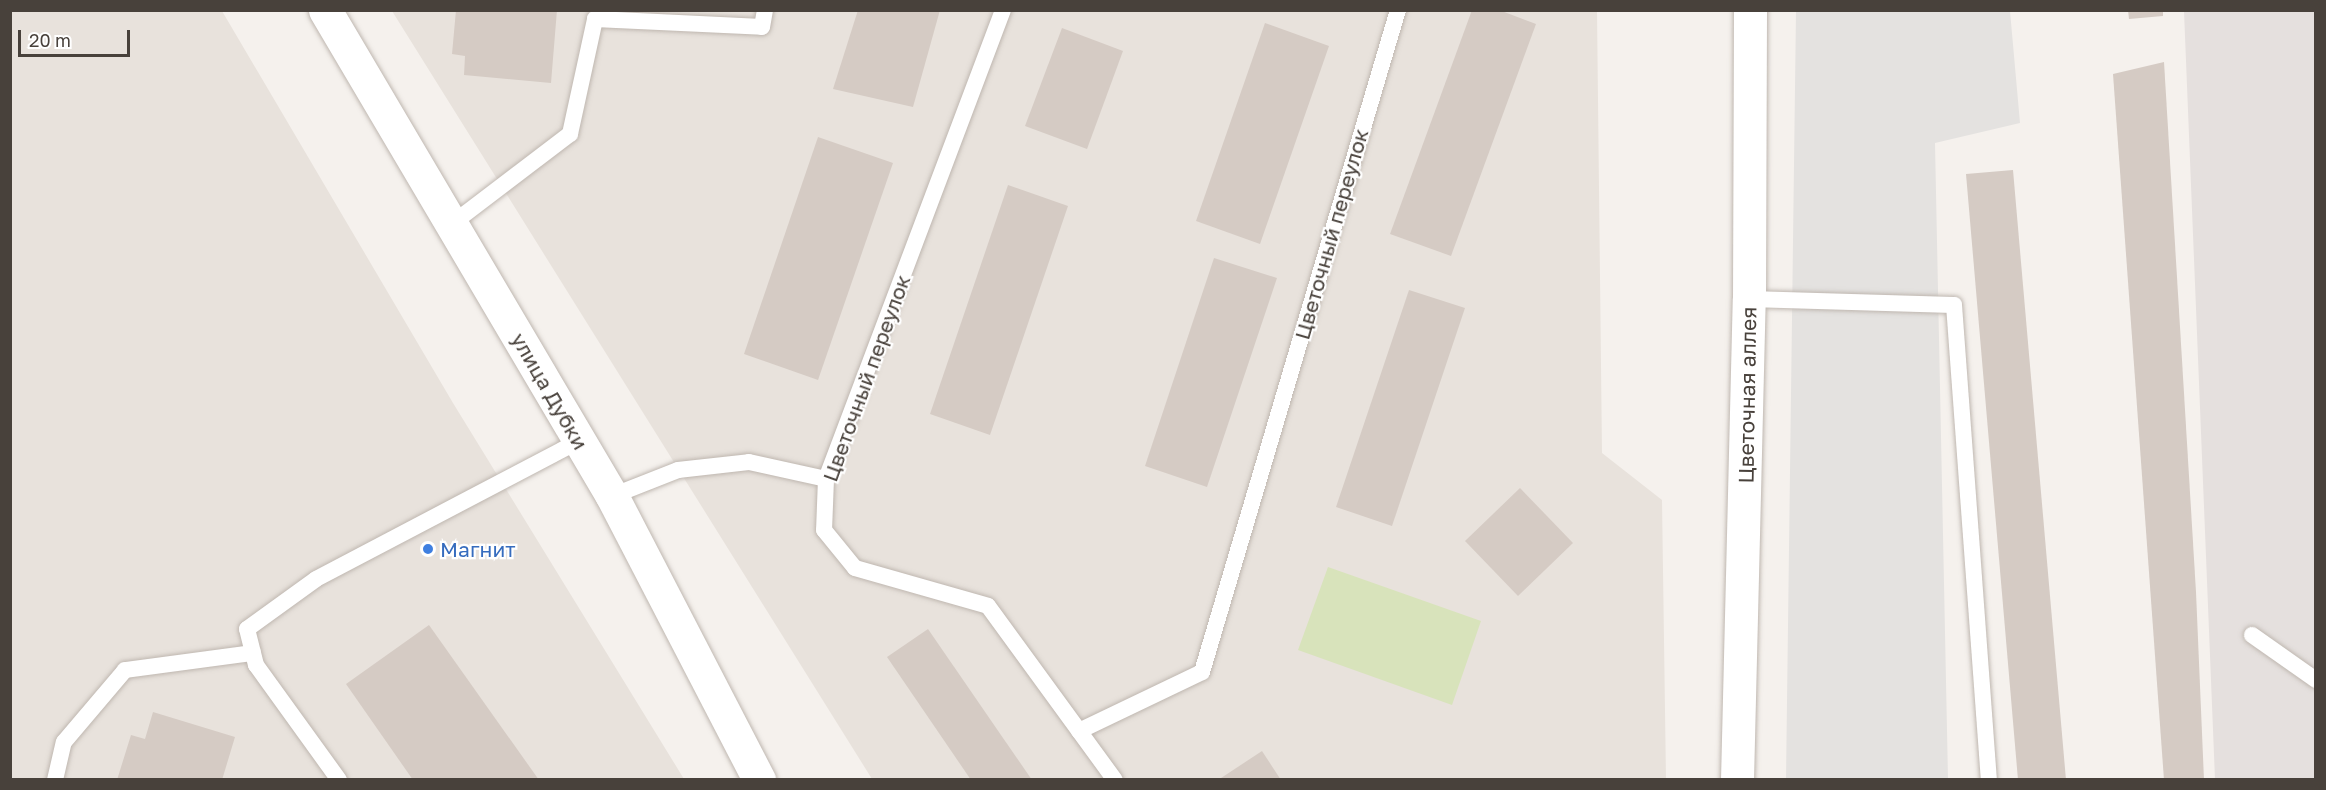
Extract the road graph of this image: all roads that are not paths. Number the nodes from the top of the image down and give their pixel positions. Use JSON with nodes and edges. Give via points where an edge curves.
{"nodes":[{"id":1,"x":325,"y":10,"type":"edge"},
{"id":2,"x":765,"y":10,"type":"edge"},
{"id":3,"x":1003,"y":10,"type":"edge"},
{"id":4,"x":1398,"y":10,"type":"edge"},
{"id":5,"x":1750,"y":10,"type":"edge"},
{"id":6,"x":453,"y":223,"type":"junction"},
{"id":7,"x":1749,"y":299,"type":"junction"},
{"id":8,"x":579,"y":441,"type":"junction"},
{"id":9,"x":826,"y":479,"type":"junction"},
{"id":10,"x":612,"y":496,"type":"junction"},
{"id":11,"x":2252,"y":635,"type":"dead end"},
{"id":12,"x":253,"y":653,"type":"junction"},
{"id":13,"x":2316,"y":680,"type":"edge"},
{"id":14,"x":1079,"y":731,"type":"junction"},
{"id":15,"x":56,"y":780,"type":"edge"},
{"id":16,"x":339,"y":780,"type":"edge"},
{"id":17,"x":759,"y":780,"type":"edge"},
{"id":18,"x":1115,"y":780,"type":"edge"},
{"id":19,"x":1737,"y":780,"type":"edge"},
{"id":20,"x":1989,"y":780,"type":"edge"}],
"edges":[{"from":1,"to":6,"type":"street","name":"улица Дубки"},
{"from":2,"to":6,"type":"lane","via":[[762,27],[595,20],[570,134]]},
{"from":3,"to":9,"type":"lane","name":"Цветочный переулок"},
{"from":4,"to":14,"type":"lane","name":"Цветочный переулок","via":[[1202,672]]},
{"from":5,"to":7,"type":"street","name":"Цветочная аллея"},
{"from":6,"to":8,"type":"street","name":"улица Дубки"},
{"from":7,"to":19,"type":"street","name":"Цветочная аллея"},
{"from":7,"to":20,"type":"lane","via":[[1954,305]]},
{"from":8,"to":10,"type":"street","name":"улица Дубки"},
{"from":8,"to":12,"type":"lane","via":[[316,579],[247,629]]},
{"from":9,"to":10,"type":"lane","via":[[749,462],[678,470]]},
{"from":9,"to":14,"type":"lane","name":"Цветочный переулок","via":[[824,530],[855,568],[988,606]]},
{"from":10,"to":17,"type":"street","name":"улица Дубки"},
{"from":11,"to":13,"type":"lane"},
{"from":12,"to":15,"type":"lane","via":[[125,670],[64,742]]},
{"from":12,"to":16,"type":"lane","via":[[256,665]]},
{"from":14,"to":18,"type":"lane","name":"Цветочный переулок"}]}
